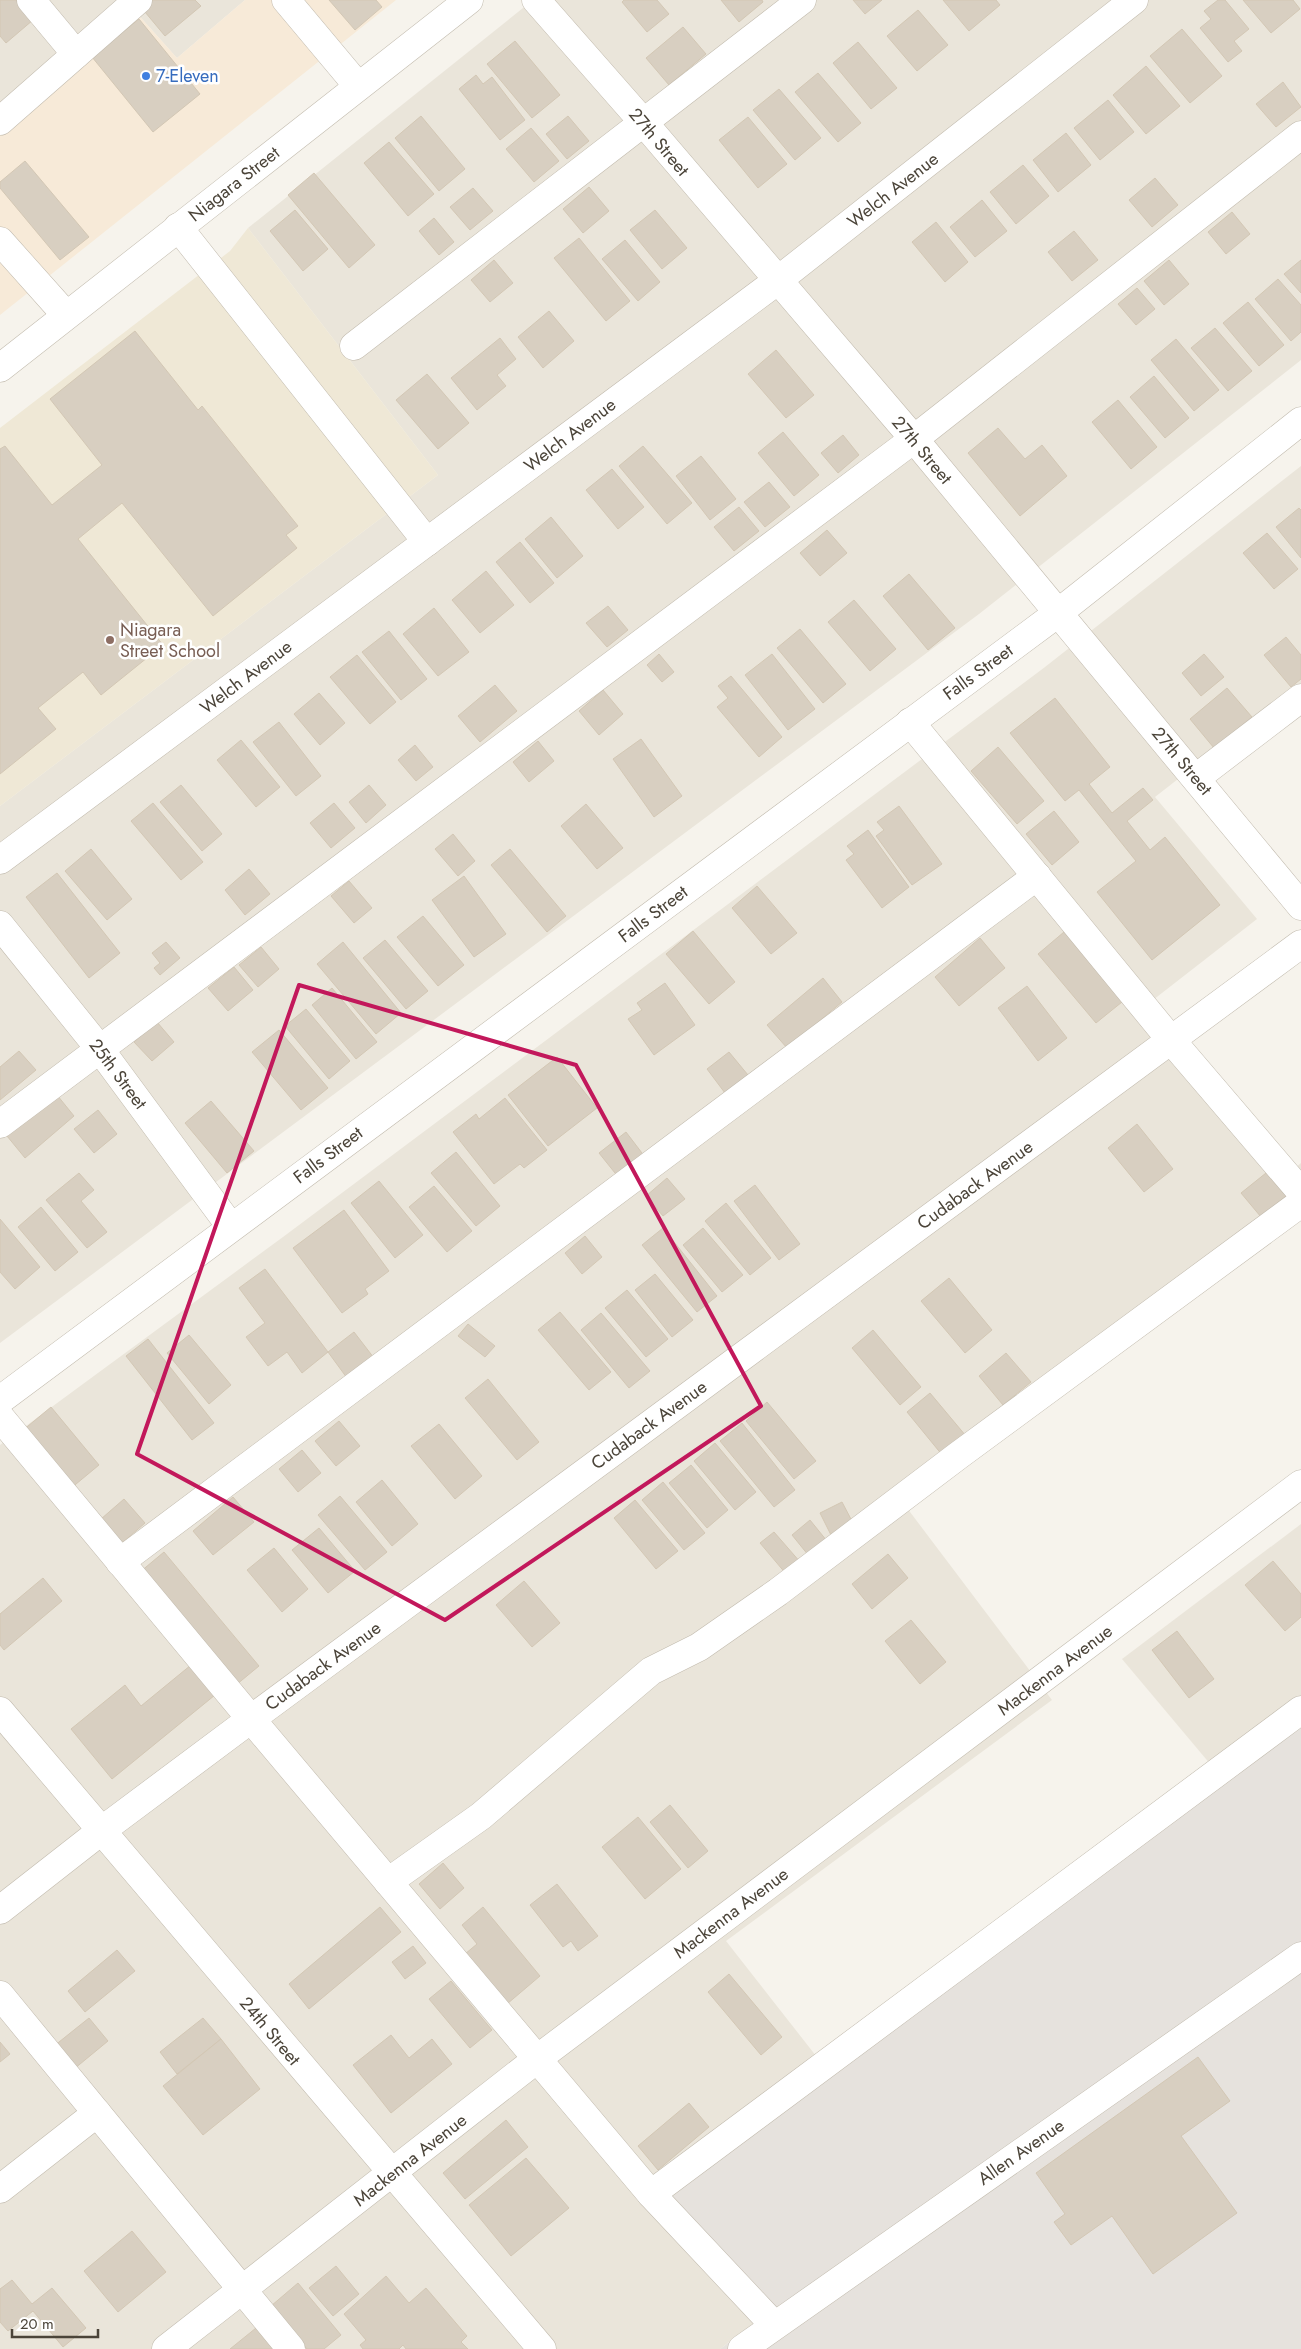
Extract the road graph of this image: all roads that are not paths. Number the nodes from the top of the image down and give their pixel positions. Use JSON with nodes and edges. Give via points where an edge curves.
{"nodes":[{"id":1,"x":31,"y":0,"type":"edge"},
{"id":2,"x":138,"y":0,"type":"edge"},
{"id":3,"x":286,"y":0,"type":"edge"},
{"id":4,"x":469,"y":0,"type":"edge"},
{"id":5,"x":536,"y":0,"type":"edge"},
{"id":6,"x":802,"y":0,"type":"edge"},
{"id":7,"x":1134,"y":0,"type":"edge"},
{"id":8,"x":76,"y":54,"type":"junction"},
{"id":9,"x":358,"y":86,"type":"junction"},
{"id":10,"x":0,"y":121,"type":"edge"},
{"id":11,"x":644,"y":123,"type":"junction"},
{"id":12,"x":1301,"y":135,"type":"edge"},
{"id":13,"x":178,"y":227,"type":"junction"},
{"id":14,"x":0,"y":241,"type":"edge"},
{"id":15,"x":777,"y":281,"type":"junction"},
{"id":16,"x":66,"y":315,"type":"junction"},
{"id":17,"x":354,"y":346,"type":"dead end"},
{"id":18,"x":0,"y":368,"type":"edge"},
{"id":19,"x":1301,"y":422,"type":"edge"},
{"id":20,"x":914,"y":439,"type":"junction"},
{"id":21,"x":427,"y":542,"type":"junction"},
{"id":22,"x":1058,"y":613,"type":"junction"},
{"id":23,"x":1301,"y":698,"type":"edge"},
{"id":24,"x":910,"y":722,"type":"junction"},
{"id":25,"x":1196,"y":778,"type":"junction"},
{"id":26,"x":0,"y":860,"type":"edge"},
{"id":27,"x":1037,"y":876,"type":"junction"},
{"id":28,"x":1301,"y":906,"type":"edge"},
{"id":29,"x":0,"y":924,"type":"edge"},
{"id":30,"x":1301,"y":944,"type":"edge"},
{"id":31,"x":1171,"y":1040,"type":"junction"},
{"id":32,"x":99,"y":1048,"type":"junction"},
{"id":33,"x":0,"y":1124,"type":"edge"},
{"id":34,"x":1301,"y":1192,"type":"edge"},
{"id":35,"x":1301,"y":1203,"type":"edge"},
{"id":36,"x":231,"y":1227,"type":"junction"},
{"id":37,"x":0,"y":1400,"type":"edge"},
{"id":38,"x":0,"y":1417,"type":"edge"},
{"id":39,"x":1301,"y":1484,"type":"edge"},
{"id":40,"x":120,"y":1562,"type":"junction"},
{"id":41,"x":1301,"y":1710,"type":"edge"},
{"id":42,"x":0,"y":1711,"type":"edge"},
{"id":43,"x":251,"y":1719,"type":"junction"},
{"id":44,"x":101,"y":1830,"type":"junction"},
{"id":45,"x":388,"y":1882,"type":"junction"},
{"id":46,"x":0,"y":1910,"type":"edge"},
{"id":47,"x":1301,"y":1956,"type":"edge"},
{"id":48,"x":0,"y":1996,"type":"edge"},
{"id":49,"x":537,"y":2059,"type":"junction"},
{"id":50,"x":97,"y":2113,"type":"junction"},
{"id":51,"x":392,"y":2174,"type":"junction"},
{"id":52,"x":0,"y":2189,"type":"edge"},
{"id":53,"x":651,"y":2194,"type":"junction"},
{"id":54,"x":242,"y":2290,"type":"junction"},
{"id":55,"x":774,"y":2324,"type":"junction"},
{"id":56,"x":166,"y":2349,"type":"edge"},
{"id":57,"x":290,"y":2349,"type":"edge"},
{"id":58,"x":542,"y":2349,"type":"edge"},
{"id":59,"x":742,"y":2349,"type":"edge"}],
"edges":[{"from":1,"to":8,"type":"street"},
{"from":2,"to":8,"type":"street"},
{"from":3,"to":9,"type":"street"},
{"from":4,"to":9,"type":"street","name":"Niagara Street"},
{"from":5,"to":11,"type":"street","name":"27th Street"},
{"from":6,"to":11,"type":"street"},
{"from":7,"to":15,"type":"street","name":"Welch Avenue"},
{"from":8,"to":10,"type":"street"},
{"from":9,"to":13,"type":"street","name":"Niagara Street"},
{"from":11,"to":15,"type":"street","name":"27th Street"},
{"from":11,"to":17,"type":"street"},
{"from":12,"to":20,"type":"street"},
{"from":13,"to":16,"type":"street","name":"Niagara Street"},
{"from":13,"to":21,"type":"street"},
{"from":14,"to":16,"type":"street"},
{"from":15,"to":20,"type":"street","name":"27th Street"},
{"from":15,"to":21,"type":"street","name":"Welch Avenue"},
{"from":16,"to":18,"type":"street","name":"Niagara Street"},
{"from":19,"to":22,"type":"street","name":"Falls Street"},
{"from":20,"to":22,"type":"street","name":"27th Street"},
{"from":20,"to":32,"type":"street"},
{"from":21,"to":26,"type":"street","name":"Welch Avenue"},
{"from":22,"to":24,"type":"street","name":"Falls Street"},
{"from":22,"to":25,"type":"street","name":"27th Street"},
{"from":23,"to":25,"type":"street"},
{"from":24,"to":27,"type":"street"},
{"from":24,"to":36,"type":"street","name":"Falls Street"},
{"from":25,"to":28,"type":"street","name":"27th Street"},
{"from":27,"to":31,"type":"street"},
{"from":27,"to":40,"type":"street"},
{"from":29,"to":32,"type":"street","name":"25th Street"},
{"from":30,"to":31,"type":"street","name":"Cudaback Avenue"},
{"from":31,"to":34,"type":"street"},
{"from":31,"to":43,"type":"street","name":"Cudaback Avenue"},
{"from":32,"to":33,"type":"street"},
{"from":32,"to":36,"type":"street","name":"25th Street"},
{"from":35,"to":45,"type":"street","via":[[778,1592],[699,1647],[651,1671],[481,1816]]},
{"from":36,"to":37,"type":"street","name":"Falls Street"},
{"from":38,"to":40,"type":"street"},
{"from":39,"to":49,"type":"street","name":"Mackenna Avenue"},
{"from":40,"to":43,"type":"street"},
{"from":41,"to":53,"type":"street"},
{"from":42,"to":44,"type":"street","name":"24th Street"},
{"from":43,"to":44,"type":"street","name":"Cudaback Avenue"},
{"from":43,"to":45,"type":"street"},
{"from":44,"to":46,"type":"street","name":"Cudaback Avenue"},
{"from":44,"to":51,"type":"street","name":"24th Street"},
{"from":45,"to":49,"type":"street"},
{"from":47,"to":55,"type":"street","name":"Allen Avenue"},
{"from":48,"to":50,"type":"street"},
{"from":49,"to":51,"type":"street","name":"Mackenna Avenue"},
{"from":49,"to":53,"type":"street"},
{"from":50,"to":52,"type":"street"},
{"from":50,"to":54,"type":"street"},
{"from":51,"to":54,"type":"street","name":"Mackenna Avenue"},
{"from":51,"to":58,"type":"street","name":"24th Street"},
{"from":53,"to":55,"type":"street"},
{"from":54,"to":56,"type":"street","name":"Mackenna Avenue"},
{"from":54,"to":57,"type":"street"},
{"from":55,"to":59,"type":"street","name":"Allen Avenue"}]}
